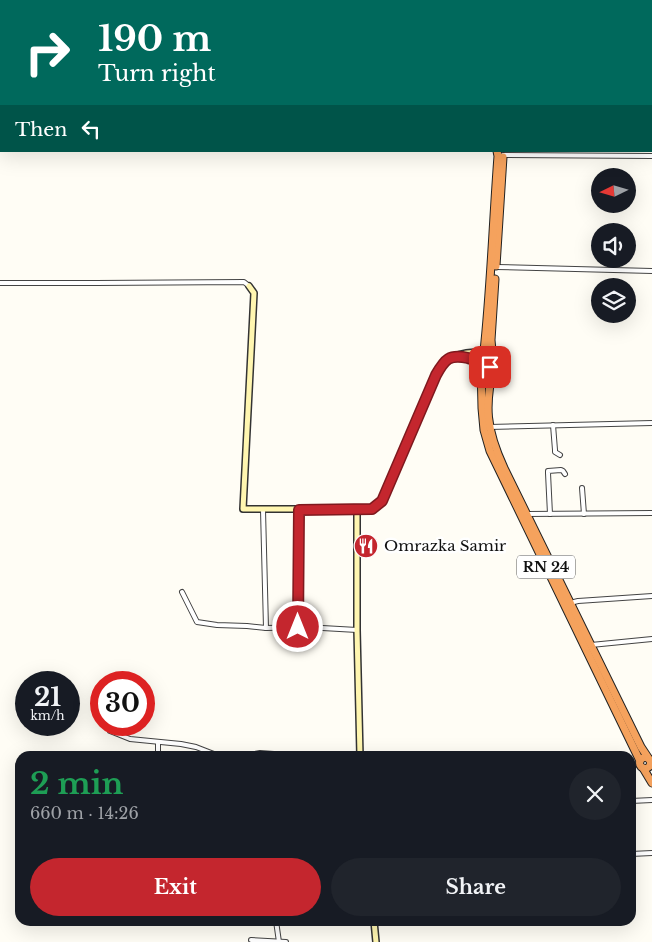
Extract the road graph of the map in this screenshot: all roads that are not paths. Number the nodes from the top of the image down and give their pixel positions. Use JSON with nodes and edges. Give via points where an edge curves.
{"nodes":[{"id":1,"x":501,"y":153,"type":"edge"},
{"id":2,"x":652,"y":156,"type":"edge"},
{"id":3,"x":496,"y":267,"type":"junction"},
{"id":4,"x":652,"y":271,"type":"edge"},
{"id":5,"x":0,"y":283,"type":"edge"},
{"id":6,"x":249,"y":286,"type":"joint"},
{"id":7,"x":486,"y":351,"type":"junction"},
{"id":8,"x":457,"y":356,"type":"junction"},
{"id":9,"x":481,"y":363,"type":"junction"},
{"id":10,"x":494,"y":365,"type":"junction"},
{"id":11,"x":652,"y":423,"type":"edge"},
{"id":12,"x":553,"y":426,"type":"junction"},
{"id":13,"x":489,"y":427,"type":"junction"},
{"id":14,"x":560,"y":454,"type":"dead end"},
{"id":15,"x":565,"y":474,"type":"dead end"},
{"id":16,"x":582,"y":488,"type":"dead end"},
{"id":17,"x":358,"y":509,"type":"junction"},
{"id":18,"x":264,"y":510,"type":"junction"},
{"id":19,"x":299,"y":510,"type":"junction"},
{"id":20,"x":652,"y":513,"type":"edge"},
{"id":21,"x":527,"y":514,"type":"junction"},
{"id":22,"x":550,"y":514,"type":"junction"},
{"id":23,"x":584,"y":514,"type":"junction"},
{"id":24,"x":182,"y":592,"type":"dead end"},
{"id":25,"x":652,"y":596,"type":"edge"},
{"id":26,"x":571,"y":605,"type":"junction"},
{"id":27,"x":298,"y":627,"type":"junction"},
{"id":28,"x":266,"y":628,"type":"junction"},
{"id":29,"x":357,"y":630,"type":"junction"},
{"id":30,"x":652,"y":639,"type":"edge"},
{"id":31,"x":591,"y":645,"type":"junction"},
{"id":32,"x":122,"y":736,"type":"edge"},
{"id":33,"x":158,"y":742,"type":"junction"},
{"id":34,"x":158,"y":751,"type":"edge"},
{"id":35,"x":206,"y":751,"type":"edge"},
{"id":36,"x":360,"y":751,"type":"edge"},
{"id":37,"x":635,"y":751,"type":"edge"},
{"id":38,"x":636,"y":753,"type":"edge"},
{"id":39,"x":651,"y":763,"type":"edge"},
{"id":40,"x":642,"y":765,"type":"junction"},
{"id":41,"x":652,"y":783,"type":"edge"},
{"id":42,"x":652,"y":800,"type":"edge"},
{"id":43,"x":636,"y":801,"type":"edge"},
{"id":44,"x":652,"y":853,"type":"edge"},
{"id":45,"x":636,"y":854,"type":"edge"},
{"id":46,"x":277,"y":926,"type":"edge"},
{"id":47,"x":374,"y":926,"type":"edge"},
{"id":48,"x":251,"y":940,"type":"dead end"},
{"id":49,"x":279,"y":942,"type":"edge"},
{"id":50,"x":286,"y":942,"type":"edge"},
{"id":51,"x":376,"y":942,"type":"edge"}],
"edges":[{"from":1,"to":2,"type":"street"},
{"from":1,"to":3,"type":"highway"},
{"from":1,"to":7,"type":"highway"},
{"from":3,"to":4,"type":"street"},
{"from":3,"to":7,"type":"highway","via":[[492,335]]},
{"from":5,"to":6,"type":"street","via":[[244,282]]},
{"from":6,"to":18,"type":"main road","via":[[254,293],[243,509]]},
{"from":7,"to":8,"type":"main road"},
{"from":7,"to":9,"type":"highway","via":[[480,357]]},
{"from":7,"to":10,"type":"highway","via":[[497,357]]},
{"from":8,"to":9,"type":"main road"},
{"from":8,"to":17,"type":"main road","via":[[446,360],[436,375],[382,501],[372,509]]},
{"from":9,"to":10,"type":"highway","via":[[488,368]]},
{"from":9,"to":37,"type":"highway","number":"RN 24","via":[[484,430],[490,451]]},
{"from":10,"to":13,"type":"highway","number":"RN 24","via":[[488,401]]},
{"from":11,"to":12,"type":"street"},
{"from":12,"to":13,"type":"street"},
{"from":12,"to":14,"type":"street","via":[[555,452]]},
{"from":13,"to":21,"type":"highway","number":"RN 24","via":[[500,459]]},
{"from":15,"to":22,"type":"street","via":[[561,470],[548,471]]},
{"from":16,"to":23,"type":"street"},
{"from":17,"to":19,"type":"main road"},
{"from":17,"to":29,"type":"main road"},
{"from":18,"to":19,"type":"main road"},
{"from":18,"to":28,"type":"street"},
{"from":19,"to":27,"type":"street"},
{"from":20,"to":23,"type":"street"},
{"from":21,"to":22,"type":"street"},
{"from":21,"to":26,"type":"highway","number":"RN 24"},
{"from":22,"to":23,"type":"street"},
{"from":24,"to":28,"type":"street","via":[[197,622]]},
{"from":25,"to":26,"type":"street","via":[[578,601]]},
{"from":26,"to":31,"type":"highway","number":"RN 24"},
{"from":27,"to":28,"type":"street"},
{"from":27,"to":29,"type":"street"},
{"from":29,"to":36,"type":"main road"},
{"from":30,"to":31,"type":"street"},
{"from":31,"to":39,"type":"highway","number":"RN 24"},
{"from":32,"to":33,"type":"street"},
{"from":33,"to":34,"type":"street"},
{"from":33,"to":35,"type":"street"},
{"from":38,"to":40,"type":"highway","number":"RN 24"},
{"from":39,"to":40,"type":"highway","via":[[644,758]]},
{"from":40,"to":41,"type":"highway","number":"RN 24"},
{"from":42,"to":43,"type":"street"},
{"from":44,"to":45,"type":"street"},
{"from":46,"to":49,"type":"street"},
{"from":47,"to":51,"type":"main road"},
{"from":48,"to":49,"type":"street"},
{"from":49,"to":50,"type":"street"}]}
